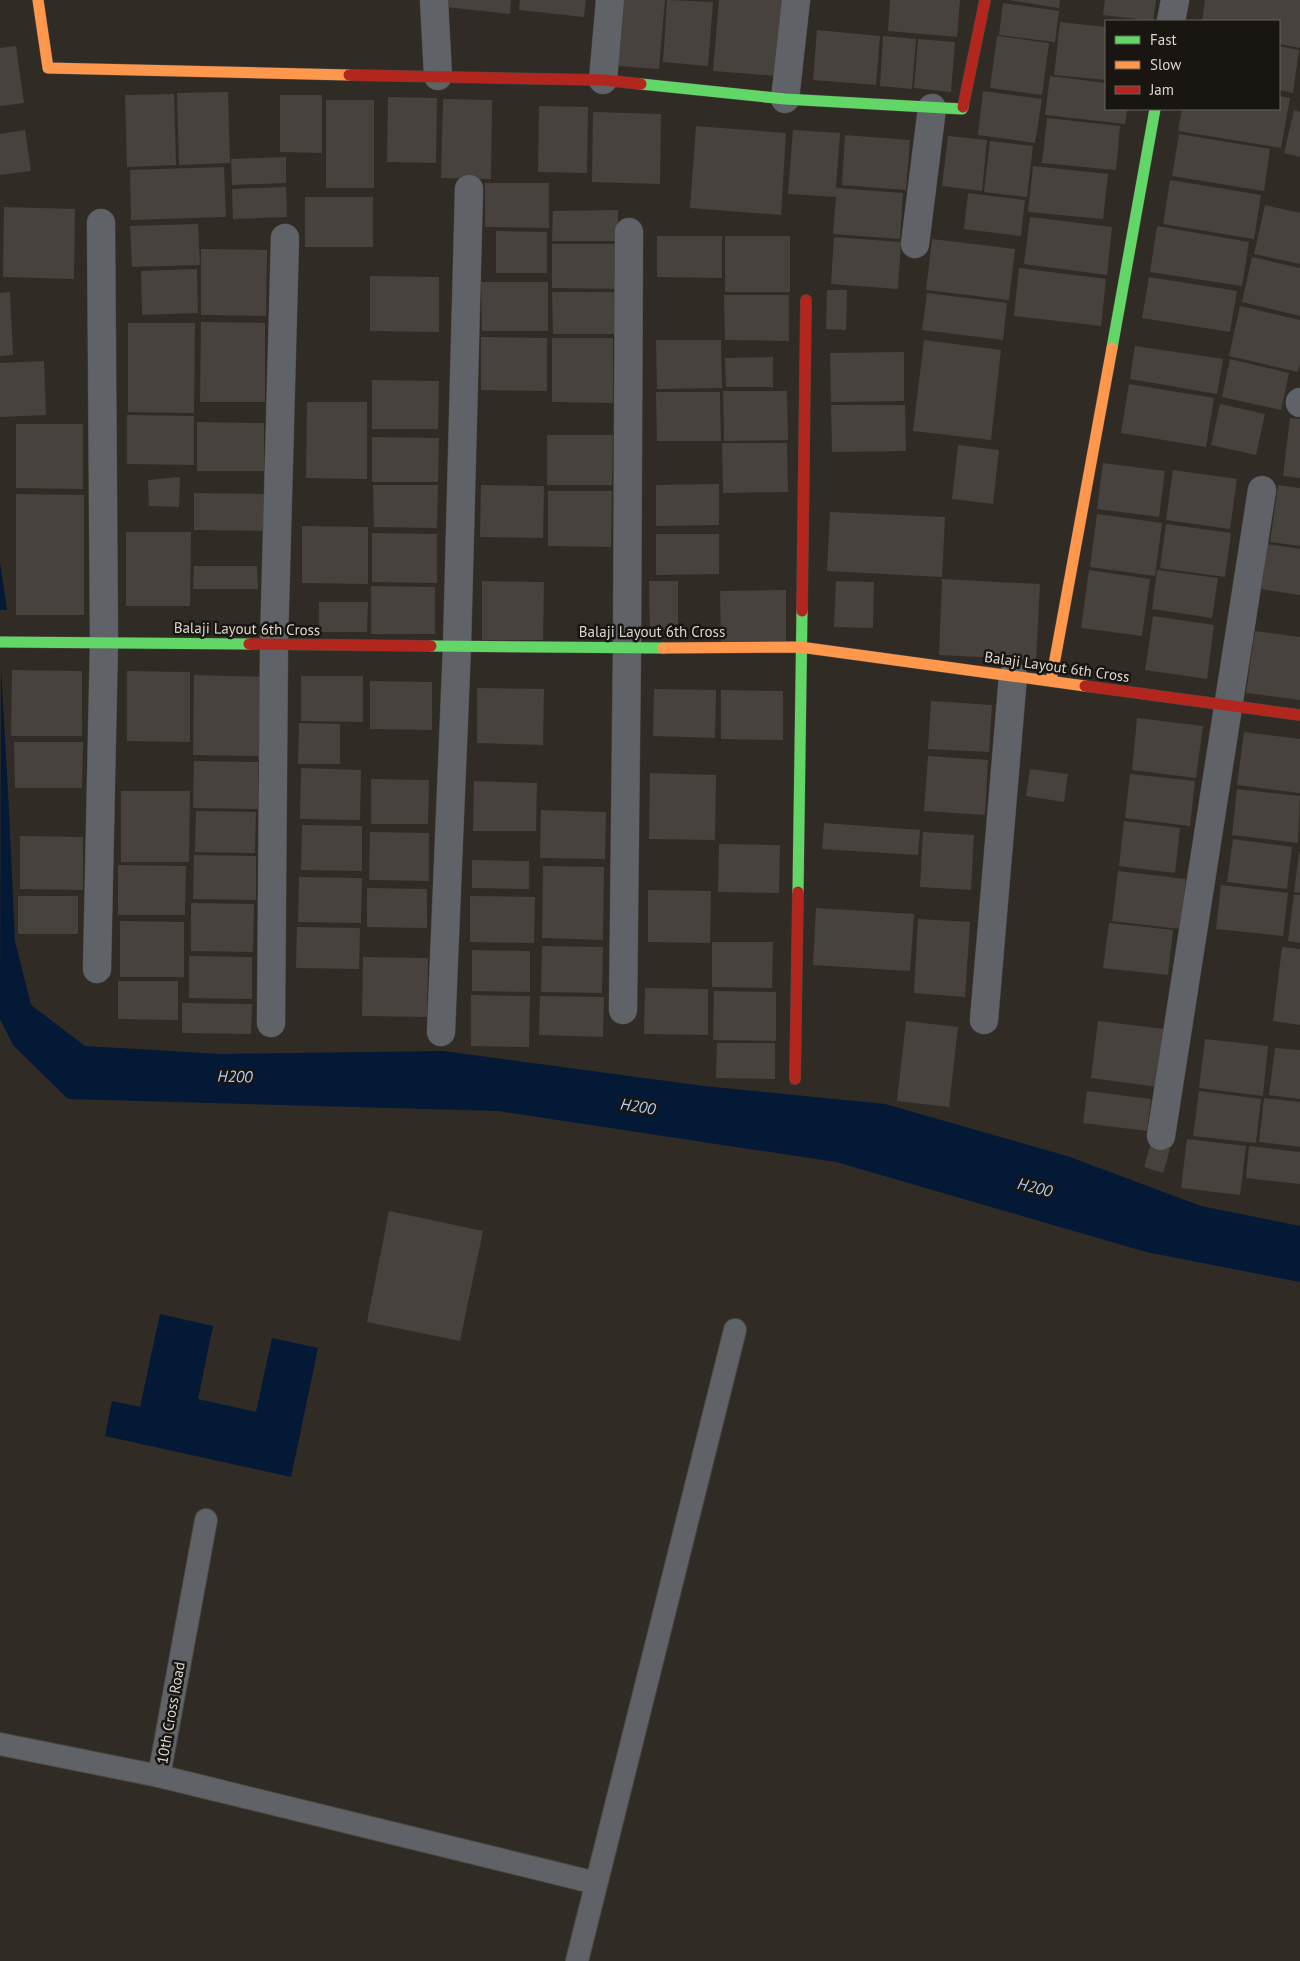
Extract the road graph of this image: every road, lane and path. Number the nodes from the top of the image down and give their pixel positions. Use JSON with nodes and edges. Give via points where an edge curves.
{"nodes":[{"id":1,"x":38,"y":0,"type":"edge"},
{"id":2,"x":434,"y":0,"type":"edge"},
{"id":3,"x":610,"y":0,"type":"edge"},
{"id":4,"x":796,"y":0,"type":"edge"},
{"id":5,"x":985,"y":0,"type":"edge"},
{"id":6,"x":1175,"y":0,"type":"edge"},
{"id":7,"x":1171,"y":20,"type":"edge"},
{"id":8,"x":438,"y":76,"type":"junction"},
{"id":9,"x":603,"y":80,"type":"junction"},
{"id":10,"x":786,"y":99,"type":"junction"},
{"id":11,"x":932,"y":108,"type":"junction"},
{"id":12,"x":1155,"y":110,"type":"edge"},
{"id":13,"x":469,"y":189,"type":"dead end"},
{"id":14,"x":101,"y":222,"type":"dead end"},
{"id":15,"x":629,"y":232,"type":"dead end"},
{"id":16,"x":285,"y":238,"type":"dead end"},
{"id":17,"x":915,"y":244,"type":"dead end"},
{"id":18,"x":806,"y":300,"type":"dead end"},
{"id":19,"x":1262,"y":490,"type":"dead end"},
{"id":20,"x":0,"y":642,"type":"edge"},
{"id":21,"x":104,"y":642,"type":"junction"},
{"id":22,"x":274,"y":644,"type":"junction"},
{"id":23,"x":457,"y":646,"type":"junction"},
{"id":24,"x":800,"y":647,"type":"junction"},
{"id":25,"x":627,"y":648,"type":"junction"},
{"id":26,"x":1013,"y":676,"type":"junction"},
{"id":27,"x":1051,"y":681,"type":"junction"},
{"id":28,"x":1227,"y":705,"type":"junction"},
{"id":29,"x":1300,"y":715,"type":"edge"},
{"id":30,"x":97,"y":969,"type":"dead end"},
{"id":31,"x":623,"y":1010,"type":"dead end"},
{"id":32,"x":984,"y":1020,"type":"dead end"},
{"id":33,"x":271,"y":1022,"type":"dead end"},
{"id":34,"x":442,"y":1032,"type":"dead end"},
{"id":35,"x":795,"y":1079,"type":"dead end"},
{"id":36,"x":1161,"y":1136,"type":"dead end"},
{"id":37,"x":734,"y":1330,"type":"dead end"},
{"id":38,"x":206,"y":1520,"type":"dead end"},
{"id":39,"x":0,"y":1744,"type":"edge"},
{"id":40,"x":159,"y":1776,"type":"junction"},
{"id":41,"x":596,"y":1883,"type":"junction"},
{"id":42,"x":577,"y":1961,"type":"edge"}],
"edges":[{"from":1,"to":8,"type":"street","via":[[48,68]]},
{"from":2,"to":8,"type":"street"},
{"from":3,"to":9,"type":"street"},
{"from":4,"to":10,"type":"street"},
{"from":5,"to":11,"type":"street","via":[[962,109]]},
{"from":6,"to":7,"type":"street"},
{"from":8,"to":9,"type":"street"},
{"from":9,"to":10,"type":"street"},
{"from":10,"to":11,"type":"street"},
{"from":11,"to":17,"type":"street"},
{"from":12,"to":27,"type":"street"},
{"from":13,"to":23,"type":"street"},
{"from":14,"to":21,"type":"street"},
{"from":15,"to":25,"type":"street"},
{"from":16,"to":22,"type":"street"},
{"from":18,"to":24,"type":"street"},
{"from":19,"to":28,"type":"street"},
{"from":20,"to":21,"type":"street","name":"Balaji Layout 6th Cross"},
{"from":21,"to":22,"type":"street","name":"Balaji Layout 6th Cross"},
{"from":21,"to":30,"type":"street"},
{"from":22,"to":23,"type":"street","name":"Balaji Layout 6th Cross"},
{"from":22,"to":33,"type":"street"},
{"from":23,"to":25,"type":"street","name":"Balaji Layout 6th Cross"},
{"from":23,"to":34,"type":"street"},
{"from":24,"to":25,"type":"street","name":"Balaji Layout 6th Cross"},
{"from":24,"to":26,"type":"street","name":"Balaji Layout 6th Cross"},
{"from":24,"to":35,"type":"street"},
{"from":25,"to":31,"type":"street"},
{"from":26,"to":27,"type":"street","name":"Balaji Layout 6th Cross"},
{"from":26,"to":32,"type":"street"},
{"from":27,"to":28,"type":"street","name":"Balaji Layout 6th Cross"},
{"from":28,"to":29,"type":"street","name":"Balaji Layout 6th Cross"},
{"from":28,"to":36,"type":"street"},
{"from":37,"to":41,"type":"lane"},
{"from":38,"to":40,"type":"lane","name":"10th Cross Road"},
{"from":39,"to":40,"type":"lane","name":"10th Cross Road"},
{"from":40,"to":41,"type":"lane"},
{"from":41,"to":42,"type":"lane"}]}
